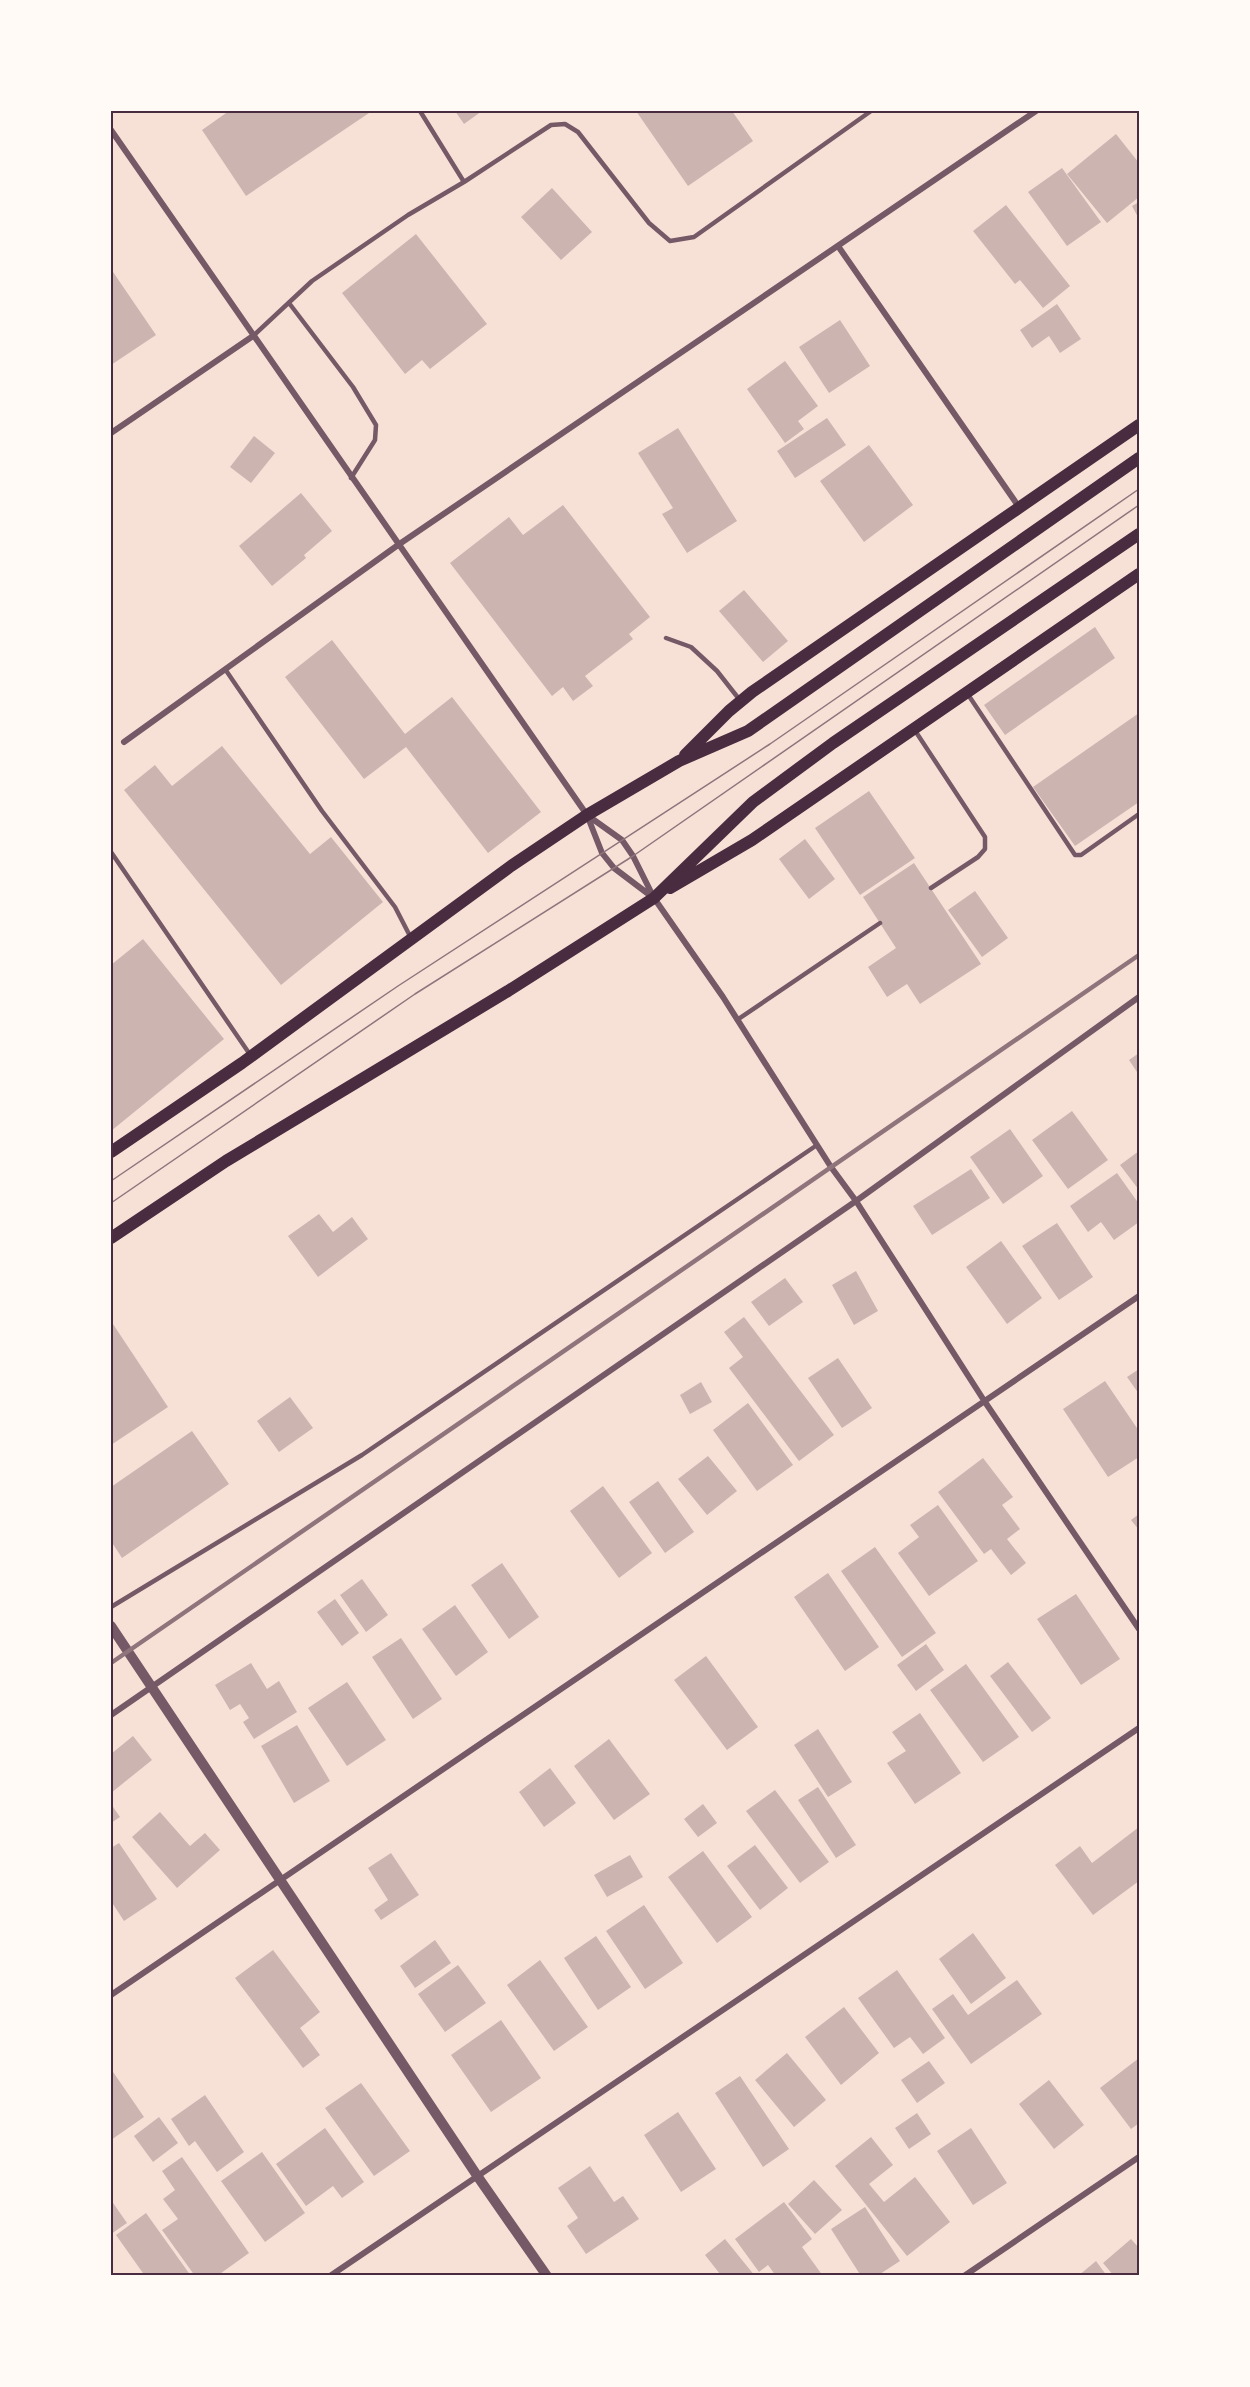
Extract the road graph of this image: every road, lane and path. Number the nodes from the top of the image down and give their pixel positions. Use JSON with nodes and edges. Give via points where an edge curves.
{"nodes":[{"id":1,"x":420,"y":111,"type":"edge"},
{"id":2,"x":871,"y":111,"type":"edge"},
{"id":3,"x":1036,"y":111,"type":"edge"},
{"id":4,"x":111,"y":130,"type":"edge"},
{"id":5,"x":464,"y":182,"type":"junction"},
{"id":6,"x":838,"y":246,"type":"junction"},
{"id":7,"x":289,"y":303,"type":"junction"},
{"id":8,"x":253,"y":336,"type":"junction"},
{"id":9,"x":1139,"y":425,"type":"edge"},
{"id":10,"x":111,"y":433,"type":"edge"},
{"id":11,"x":1136,"y":460,"type":"edge"},
{"id":12,"x":351,"y":478,"type":"junction"},
{"id":13,"x":1019,"y":507,"type":"junction"},
{"id":14,"x":1139,"y":534,"type":"edge"},
{"id":15,"x":398,"y":545,"type":"junction"},
{"id":16,"x":1139,"y":574,"type":"edge"},
{"id":17,"x":666,"y":638,"type":"dead end"},
{"id":18,"x":225,"y":669,"type":"junction"},
{"id":19,"x":967,"y":693,"type":"junction"},
{"id":20,"x":741,"y":701,"type":"junction"},
{"id":21,"x":914,"y":729,"type":"junction"},
{"id":22,"x":124,"y":742,"type":"dead end"},
{"id":23,"x":679,"y":761,"type":"junction"},
{"id":24,"x":1139,"y":814,"type":"edge"},
{"id":25,"x":587,"y":815,"type":"junction"},
{"id":26,"x":111,"y":852,"type":"edge"},
{"id":27,"x":931,"y":888,"type":"dead end"},
{"id":28,"x":654,"y":898,"type":"junction"},
{"id":29,"x":880,"y":923,"type":"dead end"},
{"id":30,"x":411,"y":939,"type":"junction"},
{"id":31,"x":1139,"y":997,"type":"edge"},
{"id":32,"x":737,"y":1020,"type":"junction"},
{"id":33,"x":251,"y":1056,"type":"junction"},
{"id":34,"x":817,"y":1145,"type":"junction"},
{"id":35,"x":111,"y":1152,"type":"edge"},
{"id":36,"x":856,"y":1201,"type":"junction"},
{"id":37,"x":111,"y":1238,"type":"edge"},
{"id":38,"x":1139,"y":1296,"type":"edge"},
{"id":39,"x":985,"y":1402,"type":"junction"},
{"id":40,"x":111,"y":1607,"type":"edge"},
{"id":41,"x":111,"y":1626,"type":"edge"},
{"id":42,"x":1139,"y":1629,"type":"edge"},
{"id":43,"x":152,"y":1686,"type":"junction"},
{"id":44,"x":111,"y":1714,"type":"edge"},
{"id":45,"x":1139,"y":1728,"type":"edge"},
{"id":46,"x":281,"y":1881,"type":"junction"},
{"id":47,"x":111,"y":1995,"type":"edge"},
{"id":48,"x":1139,"y":2157,"type":"edge"},
{"id":49,"x":478,"y":2177,"type":"junction"},
{"id":50,"x":330,"y":2276,"type":"edge"},
{"id":51,"x":547,"y":2276,"type":"edge"},
{"id":52,"x":964,"y":2276,"type":"edge"}],
"edges":[{"from":1,"to":5,"type":"lane"},
{"from":2,"to":5,"type":"lane","via":[[694,237],[670,241],[649,223],[578,132],[565,124],[551,125]]},
{"from":3,"to":6,"type":"street"},
{"from":4,"to":8,"type":"street"},
{"from":5,"to":7,"type":"lane","via":[[340,261]]},
{"from":6,"to":13,"type":"street"},
{"from":6,"to":15,"type":"street"},
{"from":7,"to":8,"type":"lane"},
{"from":7,"to":12,"type":"lane","via":[[353,387],[376,425],[375,440]]},
{"from":8,"to":10,"type":"street"},
{"from":8,"to":12,"type":"street"},
{"from":9,"to":13,"type":"main road"},
{"from":11,"to":23,"type":"main road","via":[[748,731]]},
{"from":12,"to":15,"type":"street"},
{"from":13,"to":20,"type":"main road"},
{"from":14,"to":28,"type":"main road","via":[[833,742],[762,795]]},
{"from":15,"to":18,"type":"street"},
{"from":15,"to":25,"type":"street"},
{"from":16,"to":19,"type":"main road"},
{"from":17,"to":20,"type":"lane","via":[[691,647]]},
{"from":18,"to":22,"type":"street"},
{"from":18,"to":30,"type":"lane","via":[[322,811],[395,908]]},
{"from":19,"to":21,"type":"main road"},
{"from":19,"to":24,"type":"lane","via":[[1075,855],[1081,855]]},
{"from":20,"to":23,"type":"main road"},
{"from":21,"to":27,"type":"lane","via":[[985,837],[985,849],[978,857]]},
{"from":21,"to":28,"type":"main road","via":[[752,840]]},
{"from":23,"to":25,"type":"main road"},
{"from":25,"to":28,"type":"street","via":[[622,840]]},
{"from":25,"to":28,"type":"street","via":[[602,853],[614,868]]},
{"from":25,"to":30,"type":"main road"},
{"from":26,"to":33,"type":"lane"},
{"from":28,"to":32,"type":"street"},
{"from":28,"to":37,"type":"main road","via":[[226,1161]]},
{"from":29,"to":32,"type":"lane"},
{"from":30,"to":33,"type":"main road"},
{"from":31,"to":36,"type":"street"},
{"from":32,"to":34,"type":"street"},
{"from":33,"to":35,"type":"main road"},
{"from":34,"to":36,"type":"street"},
{"from":34,"to":40,"type":"lane","via":[[362,1455]]},
{"from":36,"to":39,"type":"street"},
{"from":36,"to":43,"type":"street"},
{"from":38,"to":39,"type":"street"},
{"from":39,"to":42,"type":"street"},
{"from":39,"to":46,"type":"street"},
{"from":41,"to":43,"type":"street"},
{"from":43,"to":44,"type":"street"},
{"from":43,"to":46,"type":"street"},
{"from":45,"to":49,"type":"street"},
{"from":46,"to":47,"type":"street"},
{"from":46,"to":49,"type":"street"},
{"from":48,"to":52,"type":"street"},
{"from":49,"to":50,"type":"street"},
{"from":49,"to":51,"type":"street"}]}
